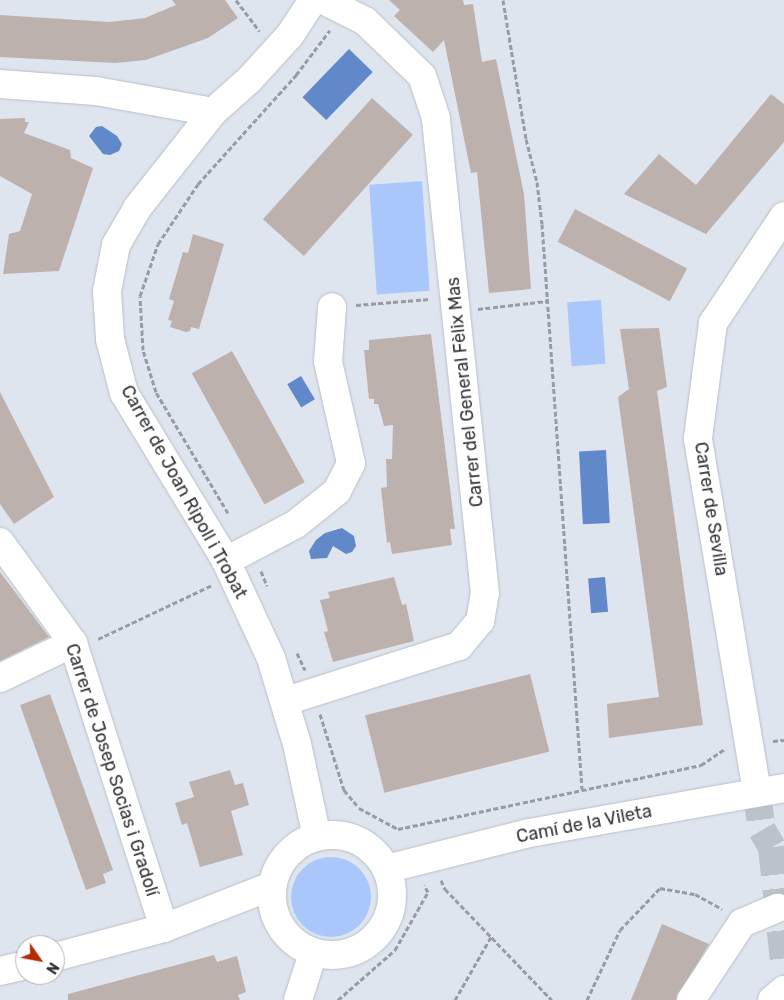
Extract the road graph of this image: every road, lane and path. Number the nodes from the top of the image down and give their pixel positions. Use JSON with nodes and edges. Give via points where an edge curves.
{"nodes":[{"id":1,"x":236,"y":0,"type":"edge"},
{"id":2,"x":313,"y":0,"type":"edge"},
{"id":3,"x":503,"y":0,"type":"edge"},
{"id":4,"x":333,"y":5,"type":"edge"},
{"id":5,"x":249,"y":18,"type":"dead end"},
{"id":6,"x":0,"y":84,"type":"edge"},
{"id":7,"x":213,"y":112,"type":"junction"},
{"id":8,"x":784,"y":216,"type":"edge"},
{"id":9,"x":547,"y":301,"type":"junction"},
{"id":10,"x":456,"y":305,"type":"junction"},
{"id":11,"x":332,"y":307,"type":"joint"},
{"id":12,"x":230,"y":516,"type":"dead end"},
{"id":13,"x":0,"y":542,"type":"edge"},
{"id":14,"x":249,"y":549,"type":"junction"},
{"id":15,"x":229,"y":568,"type":"junction"},
{"id":16,"x":270,"y":593,"type":"dead end"},
{"id":17,"x":73,"y":643,"type":"junction"},
{"id":18,"x":294,"y":645,"type":"dead end"},
{"id":19,"x":0,"y":678,"type":"edge"},
{"id":20,"x":314,"y":693,"type":"junction"},
{"id":21,"x":286,"y":701,"type":"junction"},
{"id":22,"x":750,"y":744,"type":"junction"},
{"id":23,"x":784,"y":788,"type":"edge"},
{"id":24,"x":582,"y":789,"type":"junction"},
{"id":25,"x":757,"y":792,"type":"junction"},
{"id":26,"x":409,"y":828,"type":"junction"},
{"id":27,"x":317,"y":837,"type":"junction"},
{"id":28,"x":399,"y":867,"type":"junction"},
{"id":29,"x":272,"y":886,"type":"junction"},
{"id":30,"x":445,"y":889,"type":"dead end"},
{"id":31,"x":778,"y":908,"type":"dead end"},
{"id":32,"x":742,"y":923,"type":"junction"},
{"id":33,"x":164,"y":928,"type":"junction"},
{"id":34,"x":491,"y":937,"type":"junction"},
{"id":35,"x":313,"y":953,"type":"junction"},
{"id":36,"x":65,"y":954,"type":"edge"},
{"id":37,"x":15,"y":967,"type":"edge"},
{"id":38,"x":0,"y":971,"type":"edge"},
{"id":39,"x":784,"y":990,"type":"edge"},
{"id":40,"x":298,"y":1000,"type":"edge"},
{"id":41,"x":338,"y":1000,"type":"edge"},
{"id":42,"x":455,"y":1000,"type":"edge"},
{"id":43,"x":552,"y":1000,"type":"edge"},
{"id":44,"x":588,"y":1000,"type":"edge"},
{"id":45,"x":692,"y":1000,"type":"edge"},
{"id":46,"x":772,"y":1000,"type":"edge"}],
"edges":[{"from":1,"to":5,"type":"path"},
{"from":2,"to":7,"type":"street","name":"Carrer de Joan Ripoll i Trobat","via":[[290,35],[250,79]]},
{"from":3,"to":9,"type":"path","via":[[526,139],[537,182]]},
{"from":4,"to":10,"type":"street","name":"Carrer del General Fèlix Mas","via":[[365,21],[422,76],[436,118]]},
{"from":4,"to":12,"type":"path","via":[[296,75],[198,184],[158,244],[140,296],[144,350],[156,392]]},
{"from":6,"to":7,"type":"street","via":[[96,91]]},
{"from":7,"to":15,"type":"street","name":"Carrer de Joan Ripoll i Trobat","via":[[138,207],[116,245],[107,291],[110,340],[124,393]]},
{"from":8,"to":22,"type":"street","name":"Carrer de Sevilla","via":[[713,323],[698,438]]},
{"from":9,"to":10,"type":"path"},
{"from":9,"to":24,"type":"path"},
{"from":10,"to":11,"type":"path"},
{"from":10,"to":20,"type":"street","name":"Carrer del General Fèlix Mas","via":[[483,562],[485,594],[480,621],[459,646]]},
{"from":11,"to":14,"type":"street","via":[[328,362],[350,463],[337,491],[296,524]]},
{"from":13,"to":17,"type":"street","name":"Carrer de Josep Socias i Gradolí"},
{"from":14,"to":15,"type":"street"},
{"from":14,"to":16,"type":"path"},
{"from":15,"to":17,"type":"path","via":[[100,638]]},
{"from":15,"to":21,"type":"street","name":"Carrer de Joan Ripoll i Trobat","via":[[272,658]]},
{"from":17,"to":19,"type":"street"},
{"from":17,"to":33,"type":"street","name":"Carrer de Josep Socias i Gradolí"},
{"from":18,"to":20,"type":"path"},
{"from":20,"to":21,"type":"street","name":"Carrer del General Fèlix Mas"},
{"from":20,"to":26,"type":"path","via":[[344,790],[359,808],[398,829]]},
{"from":21,"to":27,"type":"street","name":"Carrer de Joan Ripoll i Trobat"},
{"from":22,"to":24,"type":"path","via":[[722,750],[700,765]]},
{"from":22,"to":25,"type":"street","name":"Carrer de Sevilla"},
{"from":23,"to":25,"type":"street","name":"Camí de la Vileta"},
{"from":24,"to":26,"type":"path"},
{"from":25,"to":28,"type":"street","name":"Camí de la Vileta","via":[[529,834]]},
{"from":26,"to":28,"type":"path"},
{"from":27,"to":28,"type":"street","via":[[338,835],[357,840]]},
{"from":27,"to":29,"type":"street","via":[[287,855],[277,869]]},
{"from":28,"to":35,"type":"street","via":[[392,888],[391,908],[383,927],[370,942],[353,952],[333,956]]},
{"from":28,"to":41,"type":"path","via":[[428,892],[395,950]]},
{"from":29,"to":33,"type":"street"},
{"from":29,"to":35,"type":"street","via":[[276,920],[285,934]]},
{"from":30,"to":34,"type":"path"},
{"from":31,"to":32,"type":"street"},
{"from":32,"to":44,"type":"path","via":[[695,894],[660,888],[620,930]]},
{"from":32,"to":45,"type":"street"},
{"from":33,"to":36,"type":"street"},
{"from":34,"to":42,"type":"path"},
{"from":34,"to":43,"type":"path"},
{"from":35,"to":40,"type":"street"},
{"from":37,"to":38,"type":"street"},
{"from":39,"to":46,"type":"street"}]}
